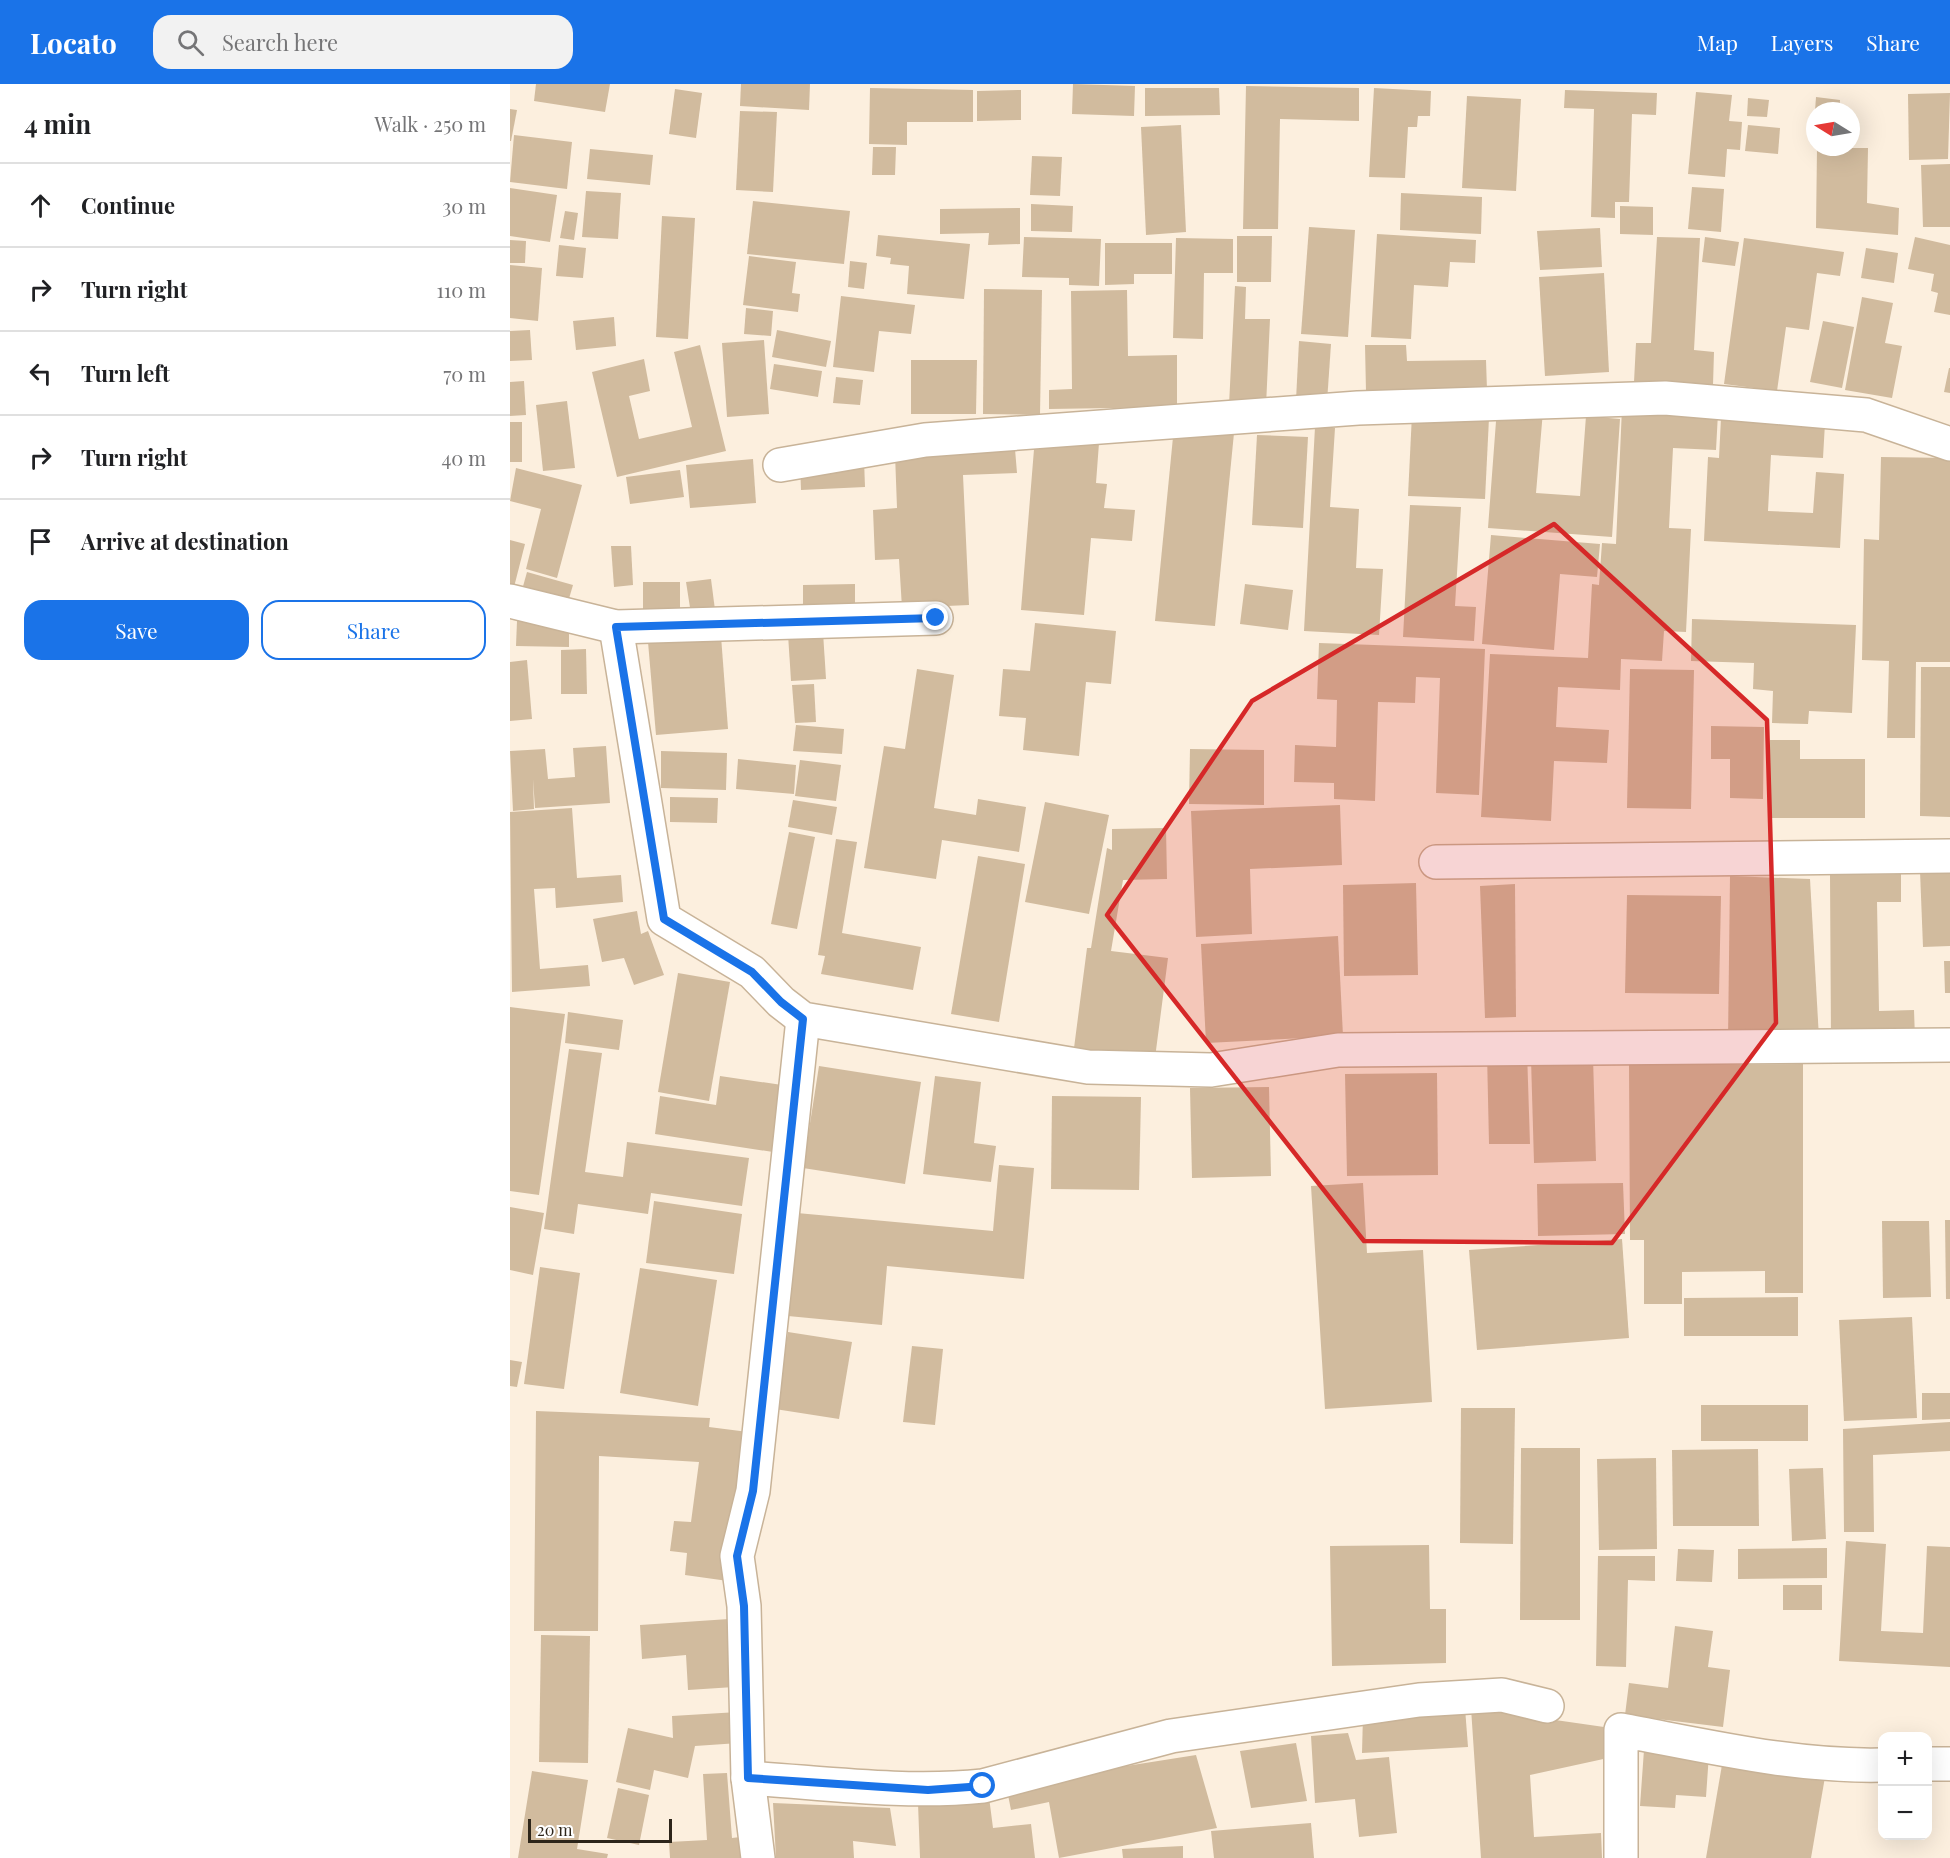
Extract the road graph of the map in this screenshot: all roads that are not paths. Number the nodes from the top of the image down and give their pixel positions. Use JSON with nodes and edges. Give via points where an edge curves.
{"nodes":[{"id":1,"x":1950,"y":444,"type":"edge"},
{"id":2,"x":780,"y":465,"type":"dead end"},
{"id":3,"x":510,"y":601,"type":"edge"},
{"id":4,"x":936,"y":618,"type":"dead end"},
{"id":5,"x":616,"y":627,"type":"junction"},
{"id":6,"x":1950,"y":856,"type":"edge"},
{"id":7,"x":1436,"y":862,"type":"dead end"},
{"id":8,"x":803,"y":1019,"type":"junction"},
{"id":9,"x":1950,"y":1045,"type":"edge"},
{"id":10,"x":1547,"y":1706,"type":"dead end"},
{"id":11,"x":1932,"y":1764,"type":"edge"},
{"id":12,"x":1950,"y":1764,"type":"edge"},
{"id":13,"x":1878,"y":1765,"type":"edge"},
{"id":14,"x":748,"y":1778,"type":"junction"},
{"id":15,"x":758,"y":1858,"type":"edge"},
{"id":16,"x":1621,"y":1858,"type":"edge"}],
"edges":[{"from":1,"to":2,"type":"street","via":[[1866,415],[1665,398],[1358,408],[925,440]]},
{"from":3,"to":5,"type":"street"},
{"from":4,"to":5,"type":"street"},
{"from":5,"to":8,"type":"street","via":[[664,919],[752,972]]},
{"from":6,"to":7,"type":"street"},
{"from":8,"to":9,"type":"street","via":[[1099,1067],[1210,1070],[1338,1050]]},
{"from":8,"to":14,"type":"street","via":[[753,1491],[737,1556],[744,1606]]},
{"from":10,"to":14,"type":"street","via":[[1502,1695],[1419,1700],[1171,1736],[983,1786],[958,1789]]},
{"from":11,"to":12,"type":"street"},
{"from":13,"to":16,"type":"street","via":[[1843,1766],[1621,1730]]},
{"from":14,"to":15,"type":"street"}]}
